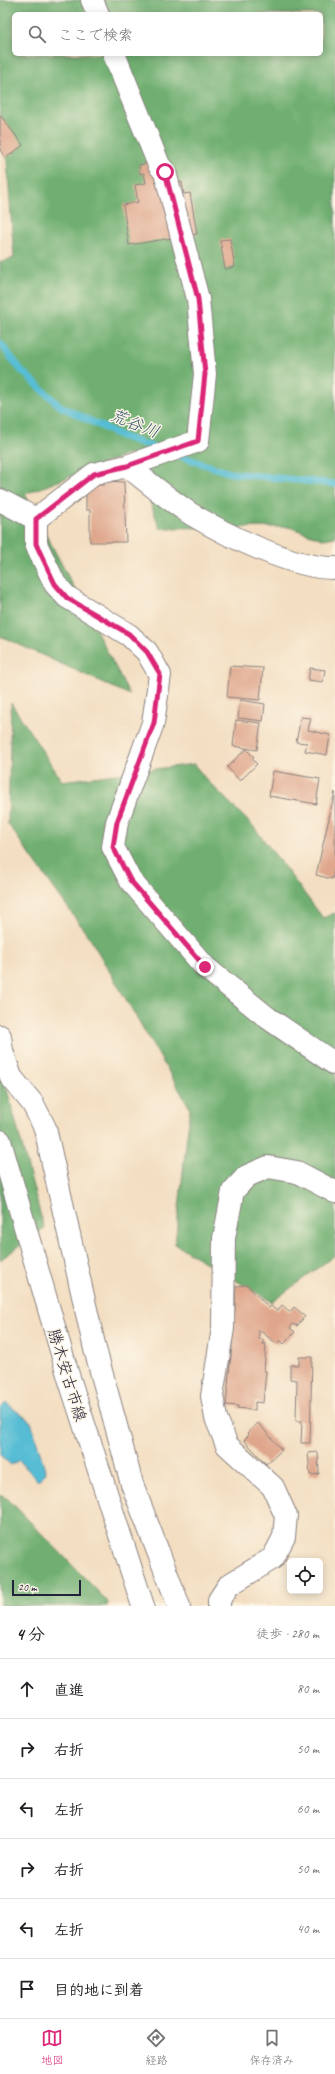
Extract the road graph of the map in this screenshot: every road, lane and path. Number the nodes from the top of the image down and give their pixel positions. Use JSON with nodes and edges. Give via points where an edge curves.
{"nodes":[{"id":1,"x":92,"y":0,"type":"edge"},
{"id":2,"x":97,"y":12,"type":"edge"},
{"id":3,"x":115,"y":56,"type":"edge"},
{"id":4,"x":127,"y":466,"type":"junction"},
{"id":5,"x":0,"y":500,"type":"edge"},
{"id":6,"x":36,"y":519,"type":"junction"},
{"id":7,"x":335,"y":568,"type":"edge"},
{"id":8,"x":0,"y":1036,"type":"edge"},
{"id":9,"x":335,"y":1064,"type":"edge"},
{"id":10,"x":0,"y":1141,"type":"edge"},
{"id":11,"x":335,"y":1192,"type":"edge"},
{"id":12,"x":143,"y":1606,"type":"edge"},
{"id":13,"x":179,"y":1606,"type":"edge"},
{"id":14,"x":219,"y":1606,"type":"edge"}],
"edges":[{"from":1,"to":2,"type":"street"},
{"from":3,"to":4,"type":"street","via":[[158,165],[165,172],[198,299],[205,374],[198,441]]},
{"from":4,"to":6,"type":"street","via":[[94,474]]},
{"from":4,"to":7,"type":"street","via":[[190,514],[266,552],[321,568]]},
{"from":5,"to":6,"type":"street"},
{"from":6,"to":9,"type":"street","via":[[36,544],[55,584],[67,598],[129,634],[147,652],[160,674],[154,723],[117,822],[113,847],[130,880],[205,967],[268,1018]]},
{"from":8,"to":13,"type":"street","via":[[11,1077],[33,1104],[44,1128],[95,1349],[132,1484]]},
{"from":10,"to":12,"type":"street","name":"勝木安古市線","via":[[68,1378]]},
{"from":11,"to":14,"type":"street","via":[[297,1172],[268,1167],[247,1176],[234,1191],[224,1238],[223,1328],[212,1396],[216,1418],[227,1445],[273,1488],[286,1516],[284,1537],[273,1558],[229,1584],[219,1600]]}]}
